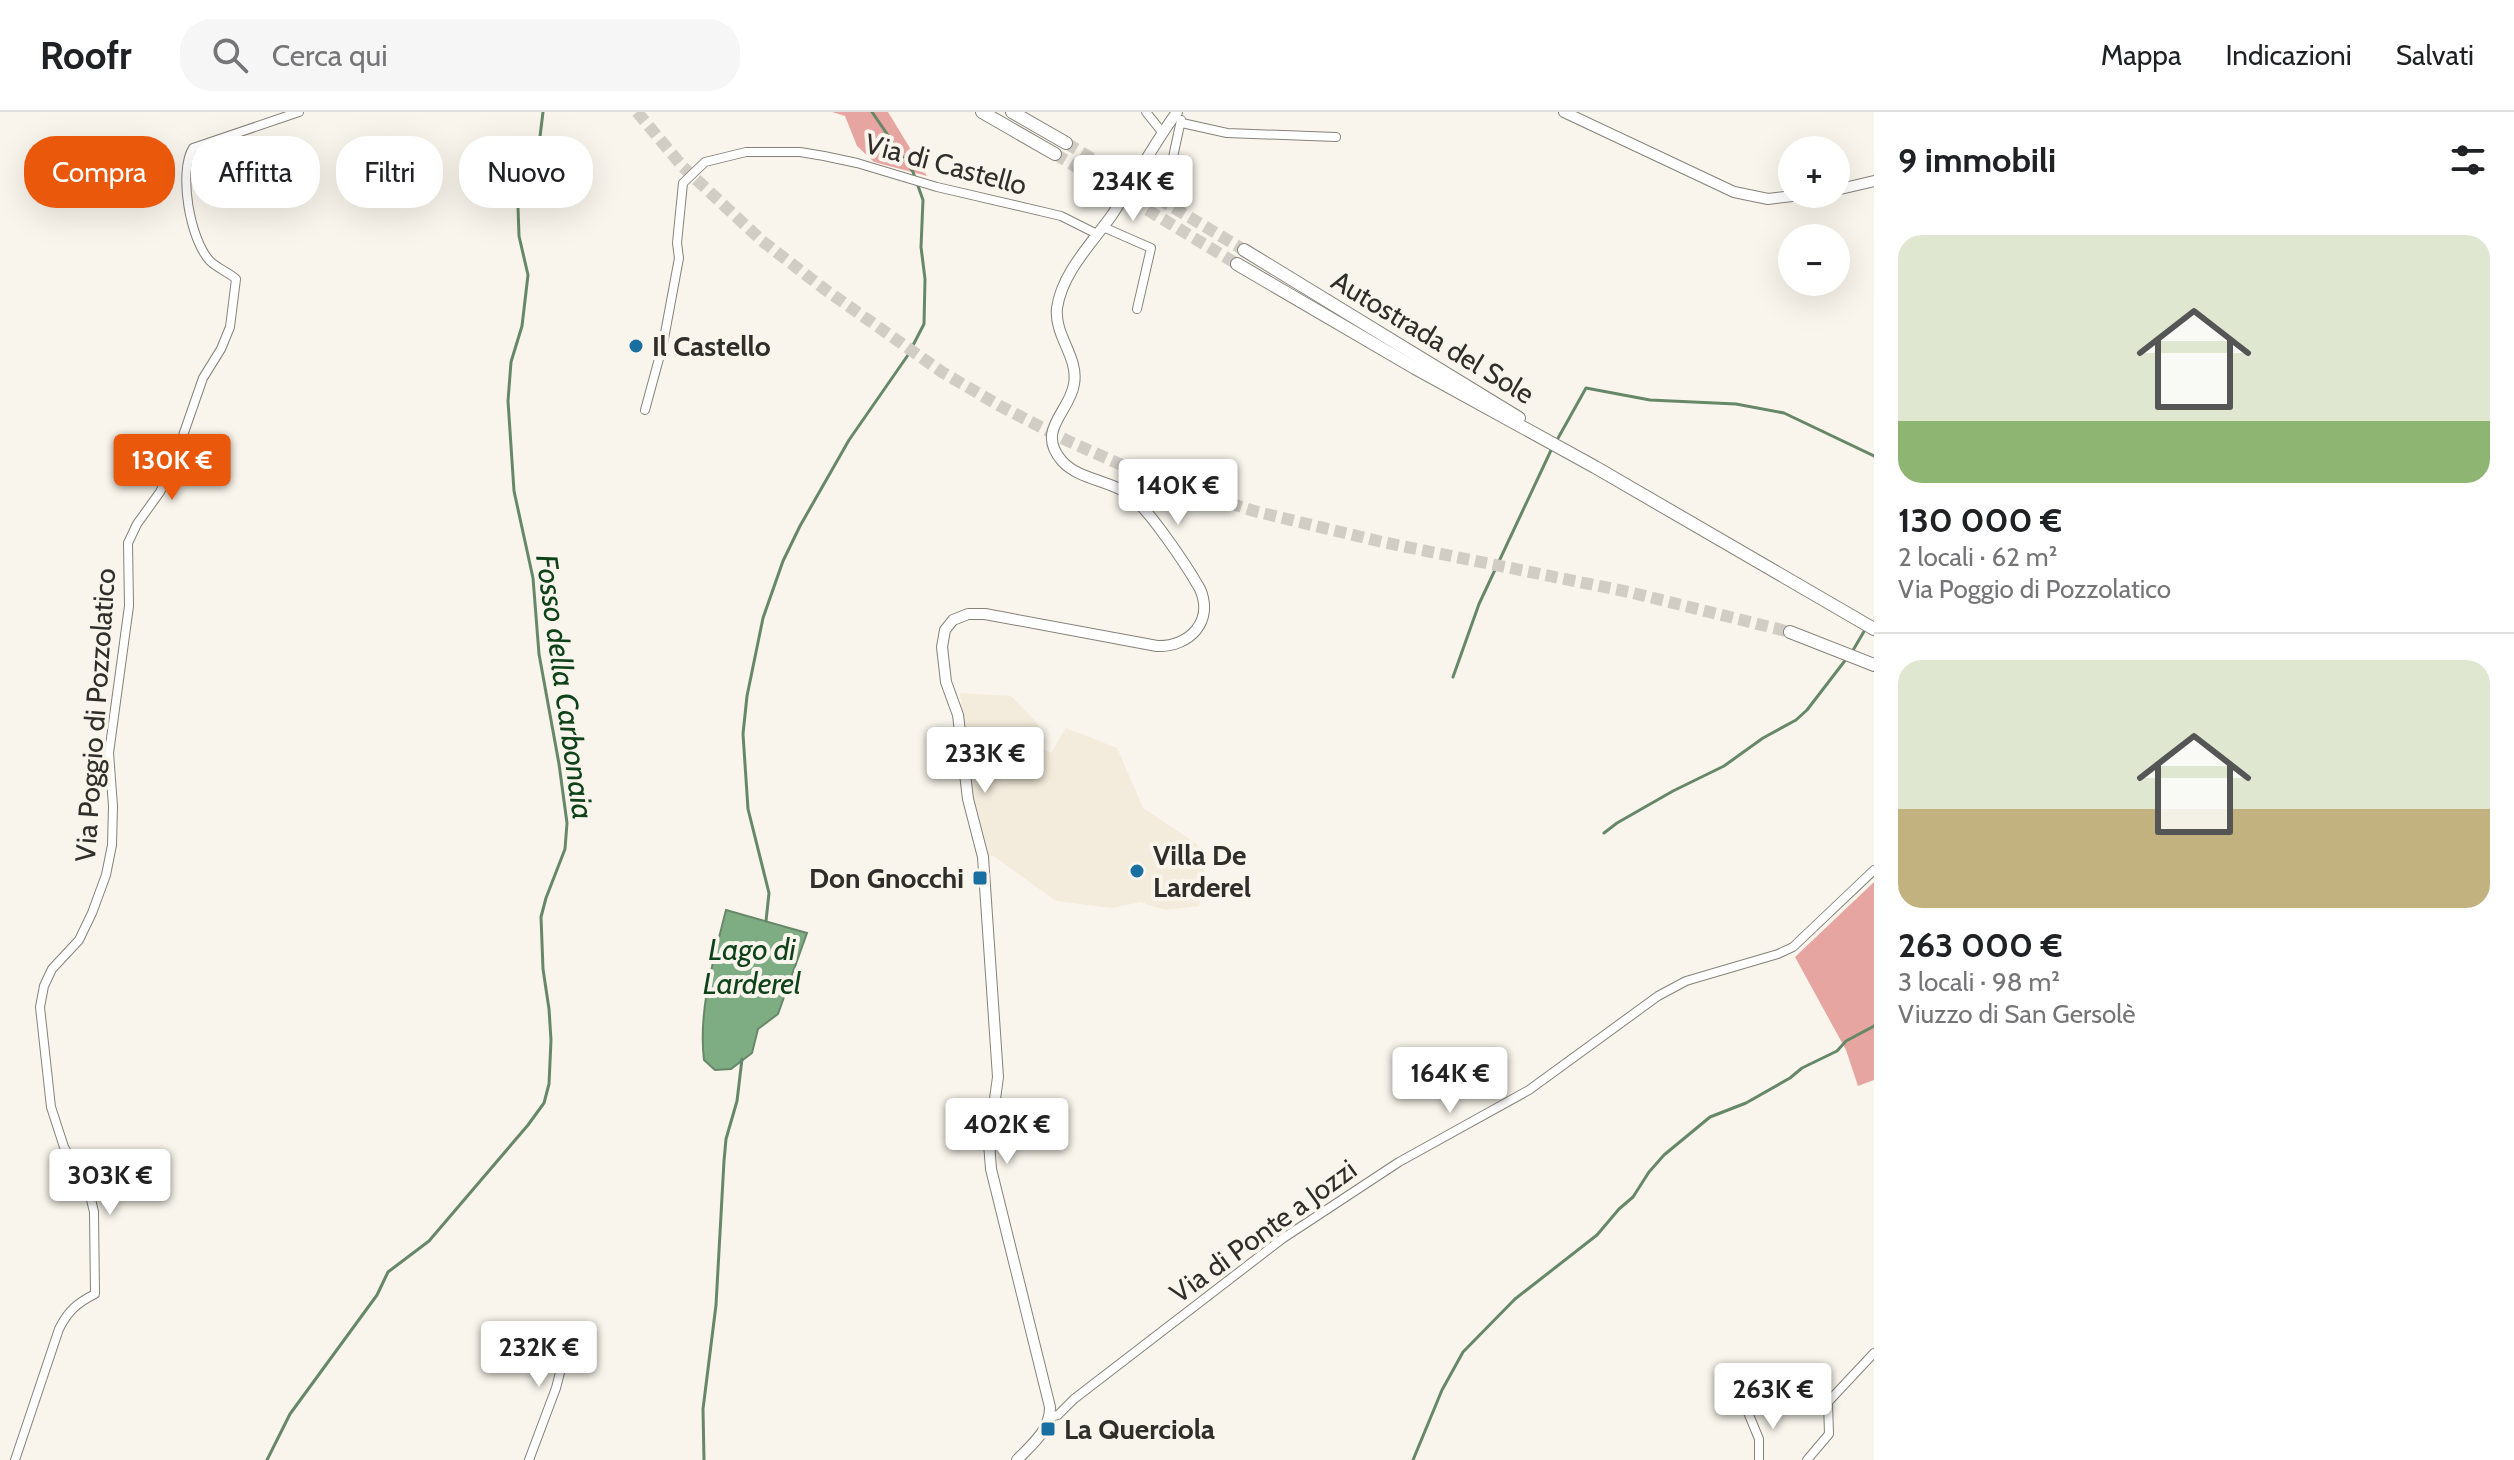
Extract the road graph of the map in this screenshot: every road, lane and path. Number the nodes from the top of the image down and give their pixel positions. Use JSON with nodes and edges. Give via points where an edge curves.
{"nodes":[{"id":1,"x":299,"y":112,"type":"edge"},
{"id":2,"x":982,"y":112,"type":"edge"},
{"id":3,"x":1012,"y":112,"type":"edge"},
{"id":4,"x":1146,"y":112,"type":"edge"},
{"id":5,"x":1564,"y":112,"type":"edge"},
{"id":6,"x":1178,"y":117,"type":"edge"},
{"id":7,"x":1162,"y":132,"type":"junction"},
{"id":8,"x":1336,"y":137,"type":"dead end"},
{"id":9,"x":1066,"y":143,"type":"tunnel mouth"},
{"id":10,"x":1055,"y":154,"type":"tunnel mouth"},
{"id":11,"x":1874,"y":181,"type":"edge"},
{"id":12,"x":1167,"y":185,"type":"dead end"},
{"id":13,"x":1850,"y":187,"type":"edge"},
{"id":14,"x":1778,"y":198,"type":"edge"},
{"id":15,"x":1100,"y":231,"type":"junction"},
{"id":16,"x":1244,"y":250,"type":"tunnel mouth"},
{"id":17,"x":1237,"y":264,"type":"tunnel mouth"},
{"id":18,"x":1137,"y":309,"type":"dead end"},
{"id":19,"x":645,"y":410,"type":"dead end"},
{"id":20,"x":1595,"y":467,"type":"junction"},
{"id":21,"x":1874,"y":629,"type":"edge"},
{"id":22,"x":1790,"y":632,"type":"tunnel mouth"},
{"id":23,"x":1874,"y":665,"type":"edge"},
{"id":24,"x":1874,"y":870,"type":"edge"},
{"id":25,"x":572,"y":1326,"type":"dead end"},
{"id":26,"x":1874,"y":1353,"type":"edge"},
{"id":27,"x":1747,"y":1410,"type":"dead end"},
{"id":28,"x":1050,"y":1417,"type":"junction"},
{"id":29,"x":15,"y":1460,"type":"edge"},
{"id":30,"x":529,"y":1460,"type":"edge"},
{"id":31,"x":1017,"y":1460,"type":"edge"},
{"id":32,"x":1759,"y":1460,"type":"edge"},
{"id":33,"x":1807,"y":1460,"type":"edge"}],
"edges":[{"from":1,"to":29,"type":"street","name":"Via Poggio di Pozzolatico","via":[[193,148],[187,157],[190,211],[199,243],[209,260],[236,279],[236,293],[230,327],[203,378],[172,467],[128,543],[129,606],[109,753],[112,845],[92,913],[79,940],[52,969],[40,1007],[51,1107],[94,1212],[95,1294],[68,1311],[59,1329]]},
{"from":2,"to":10,"type":"highway"},
{"from":3,"to":9,"type":"highway"},
{"from":4,"to":7,"type":"street"},
{"from":5,"to":14,"type":"main road","via":[[1734,192]]},
{"from":6,"to":7,"type":"main road"},
{"from":6,"to":8,"type":"street","via":[[1227,133]]},
{"from":6,"to":12,"type":"street"},
{"from":7,"to":15,"type":"main road"},
{"from":11,"to":13,"type":"main road"},
{"from":15,"to":18,"type":"street","name":"Via di Castello","via":[[1151,248]]},
{"from":15,"to":19,"type":"street","name":"Via di Castello","via":[[1061,216],[800,152],[746,152],[705,162],[683,183],[679,258]]},
{"from":15,"to":28,"type":"main road","via":[[1069,276],[1059,301],[1058,325],[1075,379],[1055,422],[1053,445],[1070,468],[1137,501],[1200,589],[1203,620],[1185,640],[1157,646],[968,614],[949,624],[942,647],[983,857],[998,1077],[991,1169]]},
{"from":16,"to":20,"type":"highway","name":"Autostrada del Sole"},
{"from":17,"to":20,"type":"highway","name":"Autostrada del Sole"},
{"from":20,"to":21,"type":"highway","name":"Autostrada del Sole"},
{"from":22,"to":23,"type":"highway"},
{"from":24,"to":28,"type":"street","name":"Via di Ponte a Jozzi","via":[[1793,947],[1667,991],[1529,1090],[1399,1162],[1282,1239]]},
{"from":25,"to":30,"type":"street"},
{"from":26,"to":33,"type":"street","via":[[1828,1402],[1829,1434]]},
{"from":27,"to":32,"type":"street","via":[[1759,1439]]},
{"from":28,"to":31,"type":"main road"}]}
